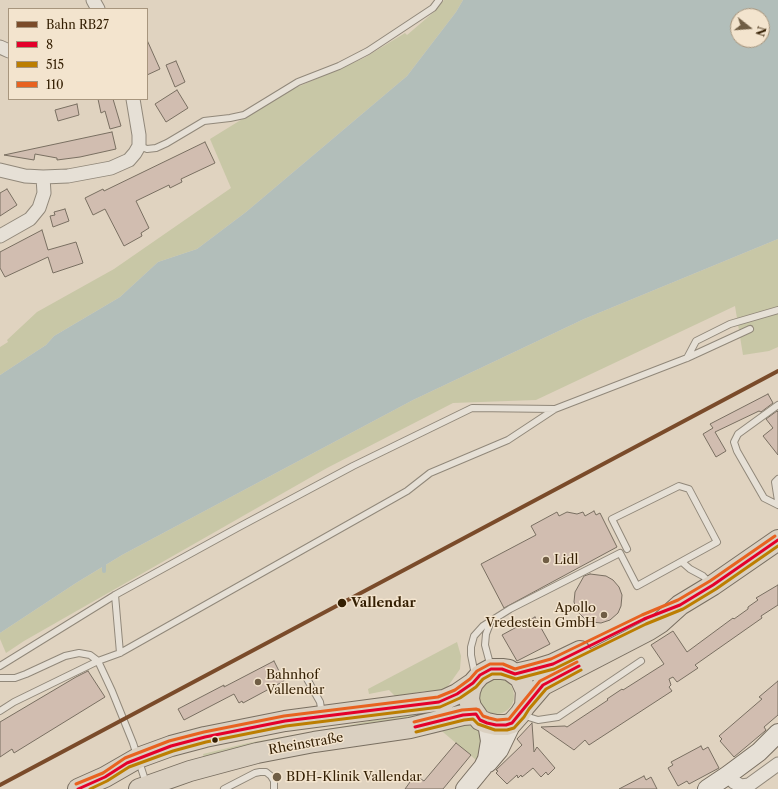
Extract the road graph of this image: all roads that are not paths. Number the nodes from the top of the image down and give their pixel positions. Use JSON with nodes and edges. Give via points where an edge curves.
{"nodes":[{"id":1,"x":439,"y":0,"type":"edge"},
{"id":2,"x":133,"y":100,"type":"edge"},
{"id":3,"x":138,"y":146,"type":"junction"},
{"id":4,"x":0,"y":170,"type":"edge"},
{"id":5,"x":43,"y":177,"type":"junction"},
{"id":6,"x":0,"y":236,"type":"edge"},
{"id":7,"x":778,"y":310,"type":"edge"},
{"id":8,"x":750,"y":329,"type":"dead end"},
{"id":9,"x":687,"y":358,"type":"junction"},
{"id":10,"x":778,"y":404,"type":"edge"},
{"id":11,"x":555,"y":409,"type":"junction"},
{"id":12,"x":778,"y":479,"type":"edge"},
{"id":13,"x":778,"y":501,"type":"edge"},
{"id":14,"x":778,"y":505,"type":"edge"},
{"id":15,"x":778,"y":540,"type":"edge"},
{"id":16,"x":627,"y":549,"type":"dead end"},
{"id":17,"x":682,"y":562,"type":"junction"},
{"id":18,"x":713,"y":585,"type":"junction"},
{"id":19,"x":115,"y":595,"type":"junction"},
{"id":20,"x":680,"y":605,"type":"junction"},
{"id":21,"x":490,"y":621,"type":"junction"},
{"id":22,"x":120,"y":653,"type":"junction"},
{"id":23,"x":641,"y":660,"type":"dead end"},
{"id":24,"x":98,"y":661,"type":"junction"},
{"id":25,"x":0,"y":666,"type":"edge"},
{"id":26,"x":506,"y":671,"type":"junction"},
{"id":27,"x":306,"y":677,"type":"dead end"},
{"id":28,"x":0,"y":678,"type":"edge"},
{"id":29,"x":474,"y":681,"type":"junction"},
{"id":30,"x":0,"y":712,"type":"edge"},
{"id":31,"x":519,"y":714,"type":"junction"},
{"id":32,"x":322,"y":716,"type":"junction"},
{"id":33,"x":481,"y":719,"type":"junction"},
{"id":34,"x":778,"y":733,"type":"edge"},
{"id":35,"x":137,"y":756,"type":"junction"},
{"id":36,"x":778,"y":764,"type":"edge"},
{"id":37,"x":483,"y":767,"type":"junction"},
{"id":38,"x":736,"y":783,"type":"edge"},
{"id":39,"x":148,"y":786,"type":"edge"},
{"id":40,"x":78,"y":789,"type":"edge"},
{"id":41,"x":224,"y":789,"type":"edge"},
{"id":42,"x":274,"y":789,"type":"edge"},
{"id":43,"x":465,"y":789,"type":"edge"},
{"id":44,"x":707,"y":789,"type":"edge"}],
"edges":[{"from":1,"to":3,"type":"lane","via":[[434,8],[368,51],[298,82],[244,115],[204,121],[156,148]]},
{"from":2,"to":3,"type":"street","via":[[139,135]]},
{"from":3,"to":5,"type":"street","via":[[129,160],[111,168],[68,176]]},
{"from":4,"to":5,"type":"street","via":[[24,176]]},
{"from":5,"to":6,"type":"street","via":[[44,194],[39,208],[30,218]]},
{"from":7,"to":9,"type":"lane","via":[[730,324],[696,342]]},
{"from":8,"to":9,"type":"lane"},
{"from":9,"to":11,"type":"lane"},
{"from":10,"to":14,"type":"lane","via":[[738,434],[734,442],[737,452],[764,498]]},
{"from":11,"to":19,"type":"lane","via":[[472,408],[353,466]]},
{"from":11,"to":22,"type":"lane","via":[[508,440],[430,473],[407,491]]},
{"from":12,"to":13,"type":"lane","via":[[775,482]]},
{"from":15,"to":18,"type":"main road","name":"Rheinstraße"},
{"from":16,"to":17,"type":"lane","via":[[612,519],[679,486],[689,489],[718,542]]},
{"from":17,"to":18,"type":"lane"},
{"from":17,"to":21,"type":"lane","via":[[636,586],[620,553]]},
{"from":18,"to":20,"type":"main road","name":"Rheinstraße"},
{"from":19,"to":22,"type":"lane"},
{"from":19,"to":25,"type":"lane"},
{"from":20,"to":26,"type":"main road","name":"Rheinstraße","via":[[644,619],[553,664],[529,671]]},
{"from":20,"to":31,"type":"main road","name":"Rheinstraße","via":[[649,630],[543,685]]},
{"from":21,"to":26,"type":"lane","via":[[485,645],[489,660]]},
{"from":21,"to":29,"type":"lane","via":[[476,632],[472,642]]},
{"from":22,"to":24,"type":"lane"},
{"from":23,"to":31,"type":"lane","via":[[558,716],[538,720]]},
{"from":24,"to":28,"type":"lane","via":[[90,655],[79,653],[65,656],[15,678]]},
{"from":24,"to":30,"type":"lane","via":[[14,702]]},
{"from":24,"to":35,"type":"lane"},
{"from":26,"to":29,"type":"main road","name":"Rheinstraße","via":[[485,671]]},
{"from":26,"to":31,"type":"main road","via":[[524,685],[526,692]]},
{"from":27,"to":32,"type":"lane","via":[[320,702]]},
{"from":29,"to":32,"type":"main road","name":"Rheinstraße","via":[[444,700]]},
{"from":29,"to":33,"type":"main road","via":[[470,691],[471,707]]},
{"from":31,"to":33,"type":"main road","name":"Rheinstraße","via":[[500,725]]},
{"from":31,"to":37,"type":"street","via":[[499,750]]},
{"from":32,"to":35,"type":"main road","name":"Rheinstraße","via":[[205,737]]},
{"from":33,"to":37,"type":"street","via":[[490,735],[489,751]]},
{"from":33,"to":39,"type":"main road","name":"Rheinstraße","via":[[463,715],[410,728],[257,753],[190,771]]},
{"from":34,"to":38,"type":"street","via":[[759,752]]},
{"from":35,"to":39,"type":"main road","via":[[161,762],[164,769],[164,773]]},
{"from":35,"to":40,"type":"main road","name":"Rheinstraße","via":[[105,777]]},
{"from":36,"to":38,"type":"street","via":[[749,785]]},
{"from":37,"to":43,"type":"street"},
{"from":38,"to":44,"type":"street"},
{"from":41,"to":42,"type":"lane","via":[[255,773],[266,772],[274,781]]}]}
